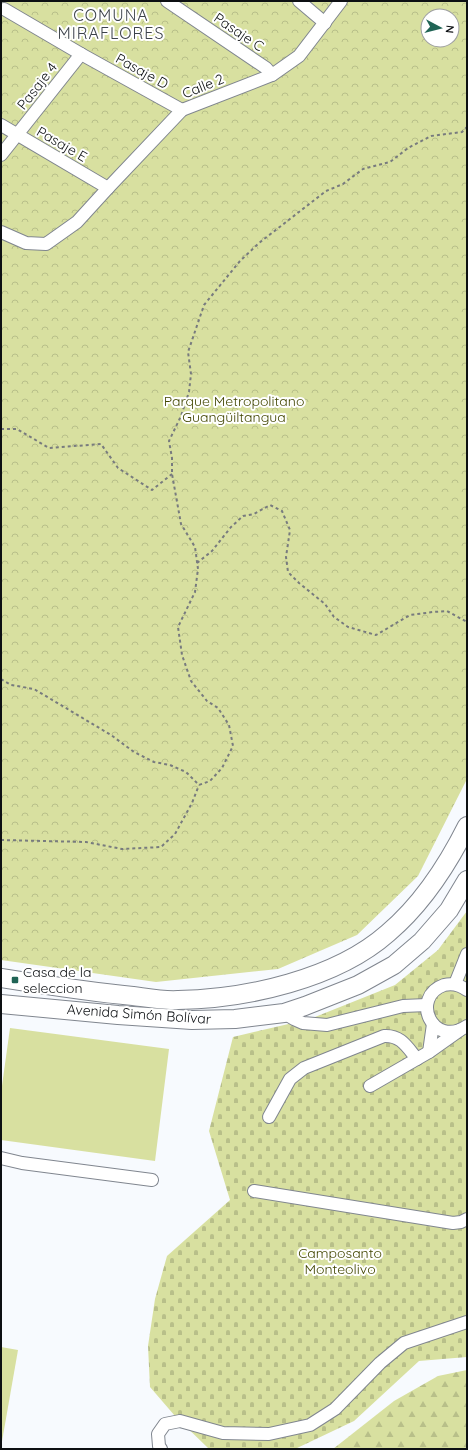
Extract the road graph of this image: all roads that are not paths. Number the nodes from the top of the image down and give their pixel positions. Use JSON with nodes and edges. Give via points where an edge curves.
{"nodes":[{"id":1,"x":167,"y":1,"type":"edge"},
{"id":2,"x":299,"y":1,"type":"edge"},
{"id":3,"x":341,"y":1,"type":"edge"},
{"id":4,"x":5,"y":8,"type":"edge"},
{"id":5,"x":325,"y":23,"type":"junction"},
{"id":6,"x":81,"y":54,"type":"junction"},
{"id":7,"x":272,"y":75,"type":"junction"},
{"id":8,"x":182,"y":110,"type":"junction"},
{"id":9,"x":1,"y":125,"type":"edge"},
{"id":10,"x":17,"y":135,"type":"junction"},
{"id":11,"x":1,"y":154,"type":"edge"},
{"id":12,"x":108,"y":188,"type":"junction"},
{"id":13,"x":1,"y":232,"type":"edge"},
{"id":14,"x":467,"y":826,"type":"edge"},
{"id":15,"x":467,"y":880,"type":"edge"},
{"id":16,"x":467,"y":954,"type":"edge"},
{"id":17,"x":1,"y":978,"type":"edge"},
{"id":18,"x":455,"y":984,"type":"junction"},
{"id":19,"x":467,"y":990,"type":"edge"},
{"id":20,"x":1,"y":1004,"type":"edge"},
{"id":21,"x":427,"y":1005,"type":"junction"},
{"id":22,"x":284,"y":1013,"type":"junction"},
{"id":23,"x":433,"y":1024,"type":"junction"},
{"id":24,"x":464,"y":1028,"type":"edge"},
{"id":25,"x":429,"y":1052,"type":"junction"},
{"id":26,"x":417,"y":1059,"type":"junction"},
{"id":27,"x":370,"y":1086,"type":"dead end"},
{"id":28,"x":269,"y":1117,"type":"dead end"},
{"id":29,"x":1,"y":1158,"type":"edge"},
{"id":30,"x":152,"y":1180,"type":"dead end"},
{"id":31,"x":254,"y":1191,"type":"dead end"},
{"id":32,"x":467,"y":1219,"type":"edge"},
{"id":33,"x":467,"y":1322,"type":"edge"},
{"id":34,"x":161,"y":1449,"type":"edge"}],
"edges":[{"from":1,"to":7,"type":"street","name":"Pasaje C","via":[[266,68]]},
{"from":2,"to":5,"type":"street"},
{"from":3,"to":5,"type":"street","name":"Calle 2"},
{"from":4,"to":6,"type":"street","name":"Pasaje D"},
{"from":5,"to":7,"type":"street","name":"Calle 2","via":[[299,56]]},
{"from":6,"to":8,"type":"street","name":"Pasaje D"},
{"from":6,"to":10,"type":"street","name":"Pasaje 4"},
{"from":7,"to":8,"type":"street","name":"Calle 2"},
{"from":8,"to":12,"type":"street","name":"Calle 2"},
{"from":9,"to":10,"type":"street","name":"Pasaje E"},
{"from":10,"to":11,"type":"street","name":"Pasaje 4"},
{"from":10,"to":12,"type":"street","name":"Pasaje E"},
{"from":12,"to":13,"type":"street","name":"Calle 2","via":[[77,222],[46,244],[26,243]]},
{"from":14,"to":17,"type":"highway","name":"Avenida Simón Bolívar","via":[[454,852],[421,898],[388,934],[355,958],[317,974],[266,990],[220,998],[177,1000],[95,993]]},
{"from":15,"to":22,"type":"highway","name":"Avenida Simón Bolívar","via":[[449,910],[422,942],[394,965],[358,985]]},
{"from":16,"to":18,"type":"street"},
{"from":18,"to":19,"type":"street"},
{"from":18,"to":21,"type":"street","via":[[447,984],[434,991]]},
{"from":20,"to":22,"type":"highway","name":"Avenida Simón Bolívar","via":[[192,1020],[235,1019]]},
{"from":21,"to":22,"type":"street","via":[[403,1006],[327,1024],[304,1023]]},
{"from":21,"to":23,"type":"street","via":[[427,1012]]},
{"from":23,"to":24,"type":"street","via":[[445,1032]]},
{"from":23,"to":25,"type":"street"},
{"from":24,"to":25,"type":"street"},
{"from":25,"to":26,"type":"street"},
{"from":26,"to":27,"type":"street"},
{"from":26,"to":28,"type":"street","via":[[399,1038],[384,1036],[304,1068],[290,1079]]},
{"from":29,"to":30,"type":"street"},
{"from":31,"to":32,"type":"street","via":[[453,1222]]},
{"from":33,"to":34,"type":"street","via":[[404,1343],[334,1409],[310,1425],[269,1434],[222,1433],[180,1421],[164,1424],[158,1434]]}]}
